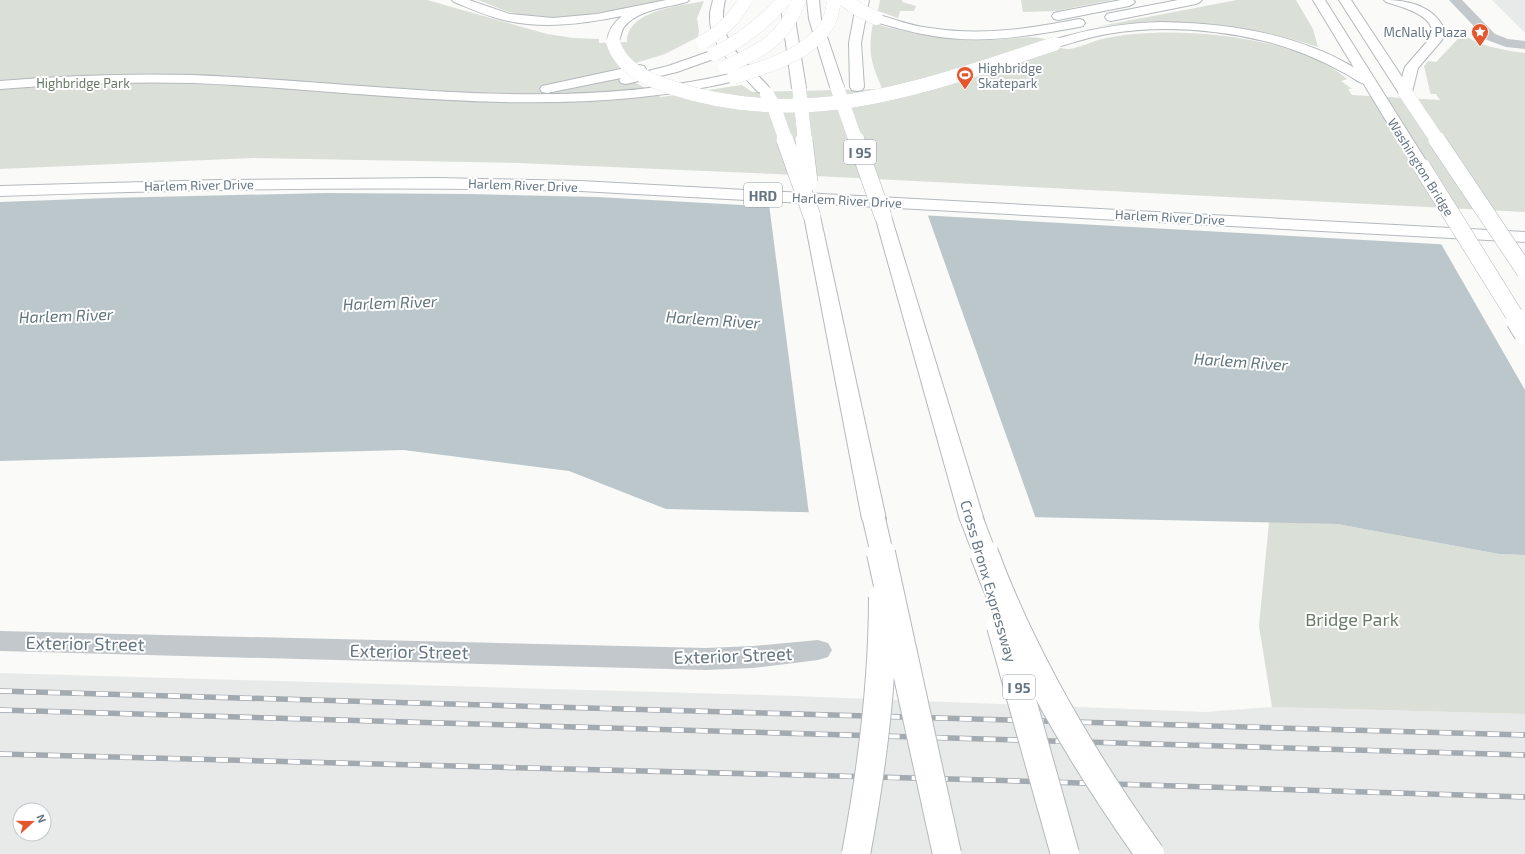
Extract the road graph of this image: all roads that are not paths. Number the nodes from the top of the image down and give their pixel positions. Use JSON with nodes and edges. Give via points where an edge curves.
{"nodes":[{"id":1,"x":458,"y":0,"type":"edge"},
{"id":2,"x":683,"y":0,"type":"edge"},
{"id":3,"x":719,"y":0,"type":"edge"},
{"id":4,"x":745,"y":0,"type":"edge"},
{"id":5,"x":785,"y":0,"type":"edge"},
{"id":6,"x":799,"y":0,"type":"edge"},
{"id":7,"x":813,"y":0,"type":"edge"},
{"id":8,"x":834,"y":0,"type":"edge"},
{"id":9,"x":845,"y":0,"type":"edge"},
{"id":10,"x":863,"y":0,"type":"edge"},
{"id":11,"x":1140,"y":0,"type":"edge"},
{"id":12,"x":1196,"y":0,"type":"edge"},
{"id":13,"x":1390,"y":0,"type":"edge"},
{"id":14,"x":1455,"y":0,"type":"edge"},
{"id":15,"x":1320,"y":3,"type":"edge"},
{"id":16,"x":1347,"y":3,"type":"edge"},
{"id":17,"x":655,"y":6,"type":"junction"},
{"id":18,"x":895,"y":24,"type":"junction"},
{"id":19,"x":1525,"y":45,"type":"edge"},
{"id":20,"x":730,"y":72,"type":"junction"},
{"id":21,"x":0,"y":77,"type":"edge"},
{"id":22,"x":625,"y":77,"type":"junction"},
{"id":23,"x":0,"y":85,"type":"edge"},
{"id":24,"x":1371,"y":85,"type":"junction"},
{"id":25,"x":1405,"y":92,"type":"junction"},
{"id":26,"x":0,"y":179,"type":"edge"},
{"id":27,"x":0,"y":191,"type":"edge"},
{"id":28,"x":812,"y":216,"type":"junction"},
{"id":29,"x":883,"y":216,"type":"junction"},
{"id":30,"x":1525,"y":222,"type":"edge"},
{"id":31,"x":1525,"y":237,"type":"edge"},
{"id":32,"x":1525,"y":271,"type":"edge"},
{"id":33,"x":1525,"y":332,"type":"edge"},
{"id":34,"x":874,"y":519,"type":"junction"},
{"id":35,"x":972,"y":520,"type":"junction"},
{"id":36,"x":0,"y":641,"type":"edge"},
{"id":37,"x":818,"y":650,"type":"dead end"},
{"id":38,"x":856,"y":854,"type":"edge"},
{"id":39,"x":947,"y":854,"type":"edge"},
{"id":40,"x":1065,"y":854,"type":"edge"},
{"id":41,"x":1150,"y":854,"type":"edge"}],
"edges":[{"from":1,"to":17,"type":"main road","via":[[504,17],[540,21],[579,19]]},
{"from":2,"to":17,"type":"main road"},
{"from":3,"to":28,"type":"main road","bridge":true,"via":[[716,22],[721,39],[733,58],[763,89],[774,107]]},
{"from":4,"to":22,"type":"main road","bridge":true,"via":[[730,23],[703,42]]},
{"from":5,"to":22,"type":"main road","bridge":true,"via":[[756,28],[714,54],[682,66]]},
{"from":5,"to":28,"type":"main road","bridge":true,"via":[[799,88]]},
{"from":6,"to":20,"type":"main road","bridge":true,"via":[[793,18],[779,37]]},
{"from":7,"to":29,"type":"main road","number":"I 95","bridge":true,"via":[[815,19],[837,87]]},
{"from":8,"to":20,"type":"main road","bridge":true,"via":[[827,25],[809,43],[777,61]]},
{"from":9,"to":18,"type":"main road","bridge":true,"via":[[876,18]]},
{"from":10,"to":29,"type":"main road","number":"I 95","bridge":true,"via":[[855,43],[856,87],[866,146]]},
{"from":11,"to":18,"type":"main road","via":[[985,29],[944,29]]},
{"from":12,"to":18,"type":"main road","via":[[1038,32],[1002,36],[938,34]]},
{"from":13,"to":25,"type":"main road","via":[[1425,14],[1434,21],[1439,31],[1438,37],[1411,70]]},
{"from":14,"to":19,"type":"street","via":[[1491,37],[1506,43]]},
{"from":15,"to":24,"type":"main road","name":"Washington Bridge"},
{"from":16,"to":25,"type":"main road","name":"Washington Bridge"},
{"from":17,"to":24,"type":"main road","bridge":true,"via":[[631,16],[616,30],[613,42],[617,55],[642,75],[672,88],[732,101],[789,105],[847,102],[888,95],[1094,33],[1128,27],[1166,26],[1221,30],[1259,36],[1300,47],[1324,57]]},
{"from":20,"to":23,"type":"main road","via":[[691,87],[591,98],[516,100],[186,78]]},
{"from":21,"to":22,"type":"main road","via":[[190,70],[479,89],[547,89],[585,87]]},
{"from":24,"to":33,"type":"main road","name":"Washington Bridge","bridge":true},
{"from":25,"to":32,"type":"main road","name":"Washington Bridge","bridge":true},
{"from":26,"to":30,"type":"main road","name":"Harlem River Drive","number":"HRD","via":[[263,170],[515,170]]},
{"from":27,"to":31,"type":"main road","name":"Harlem River Drive","number":"HRD","via":[[319,182],[565,186],[754,194]]},
{"from":28,"to":34,"type":"main road"},
{"from":29,"to":35,"type":"main road","name":"Cross Bronx Expressway","number":"I 95"},
{"from":34,"to":38,"type":"main road","bridge":true,"via":[[883,598],[882,652],[875,740]]},
{"from":34,"to":39,"type":"main road","bridge":true},
{"from":35,"to":40,"type":"main road","name":"Cross Bronx Expressway","number":"I 95","bridge":true},
{"from":35,"to":41,"type":"main road","bridge":true,"via":[[996,586],[1033,668],[1093,773]]},
{"from":36,"to":37,"type":"street","name":"Exterior Street","via":[[706,659]]}]}
